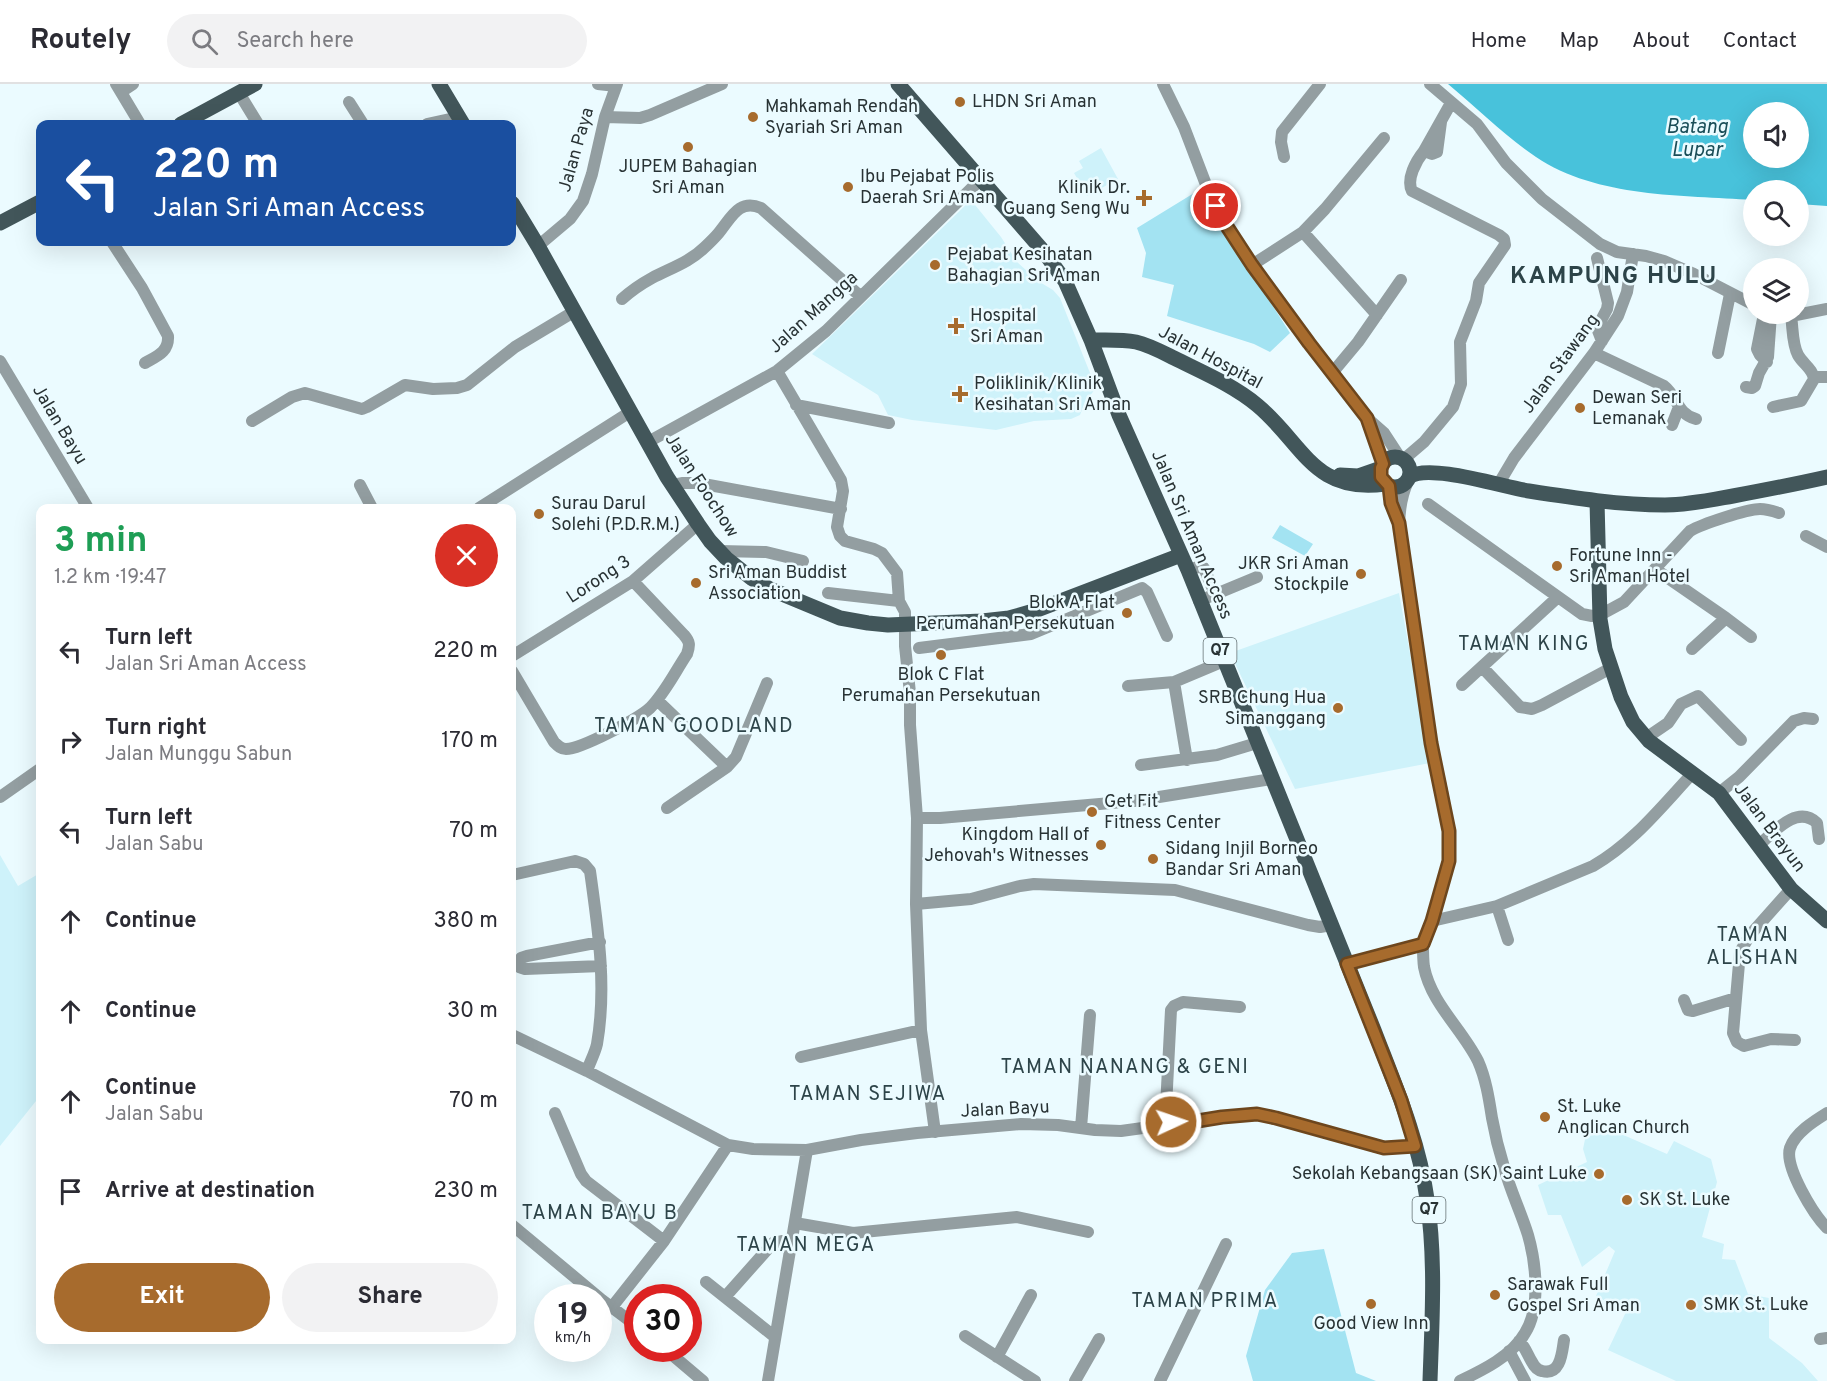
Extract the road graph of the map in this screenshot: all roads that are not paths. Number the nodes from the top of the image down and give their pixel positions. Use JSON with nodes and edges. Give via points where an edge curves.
{"nodes":[{"id":1,"x":133,"y":84,"type":"edge"},
{"id":2,"x":255,"y":84,"type":"edge"},
{"id":3,"x":439,"y":84,"type":"edge"},
{"id":4,"x":598,"y":84,"type":"edge"},
{"id":5,"x":722,"y":84,"type":"edge"},
{"id":6,"x":898,"y":84,"type":"edge"},
{"id":7,"x":1163,"y":84,"type":"edge"},
{"id":8,"x":1320,"y":84,"type":"edge"},
{"id":9,"x":1430,"y":84,"type":"edge"},
{"id":10,"x":616,"y":85,"type":"edge"},
{"id":11,"x":118,"y":88,"type":"edge"},
{"id":12,"x":239,"y":93,"type":"junction"},
{"id":13,"x":349,"y":102,"type":"dead end"},
{"id":14,"x":1451,"y":103,"type":"junction"},
{"id":15,"x":605,"y":117,"type":"junction"},
{"id":16,"x":138,"y":120,"type":"edge"},
{"id":17,"x":188,"y":120,"type":"edge"},
{"id":18,"x":256,"y":120,"type":"edge"},
{"id":19,"x":360,"y":120,"type":"edge"},
{"id":20,"x":460,"y":120,"type":"edge"},
{"id":21,"x":1384,"y":138,"type":"dead end"},
{"id":22,"x":1284,"y":156,"type":"dead end"},
{"id":23,"x":980,"y":180,"type":"junction"},
{"id":24,"x":36,"y":204,"type":"edge"},
{"id":25,"x":516,"y":210,"type":"edge"},
{"id":26,"x":0,"y":223,"type":"edge"},
{"id":27,"x":1303,"y":232,"type":"junction"},
{"id":28,"x":115,"y":246,"type":"edge"},
{"id":29,"x":538,"y":246,"type":"junction"},
{"id":30,"x":1633,"y":254,"type":"junction"},
{"id":31,"x":1597,"y":258,"type":"dead end"},
{"id":32,"x":1252,"y":265,"type":"junction"},
{"id":33,"x":1401,"y":280,"type":"dead end"},
{"id":34,"x":1730,"y":294,"type":"junction"},
{"id":35,"x":860,"y":296,"type":"junction"},
{"id":36,"x":622,"y":299,"type":"dead end"},
{"id":37,"x":1743,"y":300,"type":"edge"},
{"id":38,"x":1827,"y":309,"type":"edge"},
{"id":39,"x":575,"y":311,"type":"junction"},
{"id":40,"x":1809,"y":312,"type":"edge"},
{"id":41,"x":1377,"y":315,"type":"junction"},
{"id":42,"x":1762,"y":324,"type":"edge"},
{"id":43,"x":1771,"y":324,"type":"edge"},
{"id":44,"x":1792,"y":324,"type":"edge"},
{"id":45,"x":1091,"y":340,"type":"junction"},
{"id":46,"x":1602,"y":341,"type":"junction"},
{"id":47,"x":1594,"y":352,"type":"junction"},
{"id":48,"x":1718,"y":353,"type":"dead end"},
{"id":49,"x":0,"y":361,"type":"edge"},
{"id":50,"x":1767,"y":362,"type":"junction"},
{"id":51,"x":145,"y":363,"type":"dead end"},
{"id":52,"x":777,"y":371,"type":"junction"},
{"id":53,"x":1332,"y":372,"type":"junction"},
{"id":54,"x":1814,"y":377,"type":"junction"},
{"id":55,"x":1827,"y":377,"type":"edge"},
{"id":56,"x":1746,"y":387,"type":"dead end"},
{"id":57,"x":796,"y":405,"type":"junction"},
{"id":58,"x":1679,"y":407,"type":"junction"},
{"id":59,"x":1773,"y":407,"type":"dead end"},
{"id":60,"x":630,"y":412,"type":"junction"},
{"id":61,"x":1367,"y":418,"type":"junction"},
{"id":62,"x":1696,"y":419,"type":"dead end"},
{"id":63,"x":252,"y":421,"type":"dead end"},
{"id":64,"x":889,"y":423,"type":"dead end"},
{"id":65,"x":1672,"y":425,"type":"dead end"},
{"id":66,"x":648,"y":442,"type":"junction"},
{"id":67,"x":1382,"y":466,"type":"junction"},
{"id":68,"x":1406,"y":468,"type":"junction"},
{"id":69,"x":1320,"y":469,"type":"junction"},
{"id":70,"x":1827,"y":477,"type":"edge"},
{"id":71,"x":682,"y":484,"type":"junction"},
{"id":72,"x":360,"y":485,"type":"dead end"},
{"id":73,"x":1387,"y":485,"type":"junction"},
{"id":74,"x":1498,"y":485,"type":"junction"},
{"id":75,"x":1722,"y":498,"type":"junction"},
{"id":76,"x":1597,"y":501,"type":"junction"},
{"id":77,"x":86,"y":504,"type":"edge"},
{"id":78,"x":370,"y":504,"type":"edge"},
{"id":79,"x":485,"y":504,"type":"edge"},
{"id":80,"x":1428,"y":504,"type":"dead end"},
{"id":81,"x":841,"y":508,"type":"junction"},
{"id":82,"x":1779,"y":513,"type":"dead end"},
{"id":83,"x":1728,"y":517,"type":"junction"},
{"id":84,"x":1399,"y":523,"type":"junction"},
{"id":85,"x":698,"y":524,"type":"junction"},
{"id":86,"x":1806,"y":536,"type":"dead end"},
{"id":87,"x":1827,"y":547,"type":"edge"},
{"id":88,"x":720,"y":552,"type":"junction"},
{"id":89,"x":1181,"y":555,"type":"junction"},
{"id":90,"x":803,"y":561,"type":"dead end"},
{"id":91,"x":1655,"y":569,"type":"junction"},
{"id":92,"x":1188,"y":570,"type":"junction"},
{"id":93,"x":1257,"y":577,"type":"dead end"},
{"id":94,"x":633,"y":582,"type":"junction"},
{"id":95,"x":828,"y":593,"type":"dead end"},
{"id":96,"x":1215,"y":594,"type":"junction"},
{"id":97,"x":1558,"y":597,"type":"junction"},
{"id":98,"x":1200,"y":601,"type":"junction"},
{"id":99,"x":904,"y":612,"type":"junction"},
{"id":100,"x":1024,"y":614,"type":"junction"},
{"id":101,"x":1600,"y":615,"type":"junction"},
{"id":102,"x":1726,"y":618,"type":"junction"},
{"id":103,"x":1031,"y":634,"type":"junction"},
{"id":104,"x":1167,"y":636,"type":"dead end"},
{"id":105,"x":1751,"y":637,"type":"dead end"},
{"id":106,"x":919,"y":648,"type":"dead end"},
{"id":107,"x":1692,"y":650,"type":"dead end"},
{"id":108,"x":516,"y":654,"type":"edge"},
{"id":109,"x":1224,"y":661,"type":"junction"},
{"id":110,"x":1482,"y":667,"type":"junction"},
{"id":111,"x":1611,"y":668,"type":"junction"},
{"id":112,"x":516,"y":678,"type":"edge"},
{"id":113,"x":1174,"y":682,"type":"junction"},
{"id":114,"x":767,"y":683,"type":"dead end"},
{"id":115,"x":1462,"y":685,"type":"dead end"},
{"id":116,"x":1128,"y":686,"type":"dead end"},
{"id":117,"x":657,"y":700,"type":"junction"},
{"id":118,"x":1813,"y":719,"type":"dead end"},
{"id":119,"x":1646,"y":738,"type":"junction"},
{"id":120,"x":1741,"y":740,"type":"dead end"},
{"id":121,"x":1257,"y":743,"type":"junction"},
{"id":122,"x":1187,"y":760,"type":"junction"},
{"id":123,"x":1141,"y":765,"type":"dead end"},
{"id":124,"x":727,"y":767,"type":"junction"},
{"id":125,"x":36,"y":772,"type":"edge"},
{"id":126,"x":1692,"y":774,"type":"junction"},
{"id":127,"x":1272,"y":778,"type":"junction"},
{"id":128,"x":1719,"y":793,"type":"junction"},
{"id":129,"x":0,"y":797,"type":"edge"},
{"id":130,"x":667,"y":808,"type":"dead end"},
{"id":131,"x":917,"y":818,"type":"junction"},
{"id":132,"x":1819,"y":839,"type":"dead end"},
{"id":133,"x":1759,"y":845,"type":"junction"},
{"id":134,"x":516,"y":874,"type":"edge"},
{"id":135,"x":1791,"y":889,"type":"junction"},
{"id":136,"x":916,"y":904,"type":"junction"},
{"id":137,"x":1497,"y":906,"type":"junction"},
{"id":138,"x":1432,"y":921,"type":"junction"},
{"id":139,"x":1827,"y":921,"type":"edge"},
{"id":140,"x":1331,"y":925,"type":"junction"},
{"id":141,"x":1508,"y":940,"type":"dead end"},
{"id":142,"x":600,"y":942,"type":"junction"},
{"id":143,"x":1423,"y":944,"type":"junction"},
{"id":144,"x":1347,"y":964,"type":"junction"},
{"id":145,"x":601,"y":966,"type":"junction"},
{"id":146,"x":1736,"y":998,"type":"junction"},
{"id":147,"x":1684,"y":1000,"type":"dead end"},
{"id":148,"x":1240,"y":1006,"type":"dead end"},
{"id":149,"x":1090,"y":1015,"type":"dead end"},
{"id":150,"x":921,"y":1030,"type":"junction"},
{"id":151,"x":516,"y":1037,"type":"edge"},
{"id":152,"x":1795,"y":1041,"type":"dead end"},
{"id":153,"x":801,"y":1057,"type":"dead end"},
{"id":154,"x":587,"y":1071,"type":"junction"},
{"id":155,"x":555,"y":1113,"type":"dead end"},
{"id":156,"x":1827,"y":1113,"type":"edge"},
{"id":157,"x":1173,"y":1125,"type":"junction"},
{"id":158,"x":1082,"y":1128,"type":"junction"},
{"id":159,"x":934,"y":1132,"type":"junction"},
{"id":160,"x":728,"y":1145,"type":"junction"},
{"id":161,"x":1415,"y":1146,"type":"junction"},
{"id":162,"x":807,"y":1150,"type":"junction"},
{"id":163,"x":1822,"y":1215,"type":"edge"},
{"id":164,"x":795,"y":1223,"type":"junction"},
{"id":165,"x":516,"y":1228,"type":"edge"},
{"id":166,"x":1827,"y":1228,"type":"edge"},
{"id":167,"x":1088,"y":1232,"type":"dead end"},
{"id":168,"x":664,"y":1241,"type":"junction"},
{"id":169,"x":792,"y":1243,"type":"junction"},
{"id":170,"x":1226,"y":1244,"type":"dead end"},
{"id":171,"x":706,"y":1282,"type":"dead end"},
{"id":172,"x":583,"y":1284,"type":"edge"},
{"id":173,"x":1031,"y":1295,"type":"dead end"},
{"id":174,"x":725,"y":1298,"type":"junction"},
{"id":175,"x":612,"y":1307,"type":"joint"},
{"id":176,"x":624,"y":1316,"type":"edge"},
{"id":177,"x":965,"y":1336,"type":"dead end"},
{"id":178,"x":775,"y":1337,"type":"junction"},
{"id":179,"x":1099,"y":1339,"type":"dead end"},
{"id":180,"x":1564,"y":1340,"type":"dead end"},
{"id":181,"x":1519,"y":1341,"type":"junction"},
{"id":182,"x":1509,"y":1351,"type":"junction"},
{"id":183,"x":997,"y":1357,"type":"junction"},
{"id":184,"x":681,"y":1362,"type":"edge"},
{"id":185,"x":1469,"y":1379,"type":"edge"},
{"id":186,"x":703,"y":1381,"type":"edge"},
{"id":187,"x":768,"y":1381,"type":"edge"},
{"id":188,"x":1035,"y":1381,"type":"edge"},
{"id":189,"x":1075,"y":1381,"type":"edge"},
{"id":190,"x":1160,"y":1381,"type":"edge"},
{"id":191,"x":1430,"y":1381,"type":"edge"},
{"id":192,"x":1525,"y":1381,"type":"edge"}],
"edges":[{"from":1,"to":11,"type":"street"},
{"from":2,"to":12,"type":"main road"},
{"from":3,"to":20,"type":"main road"},
{"from":4,"to":10,"type":"street"},
{"from":5,"to":15,"type":"street","via":[[650,116]]},
{"from":6,"to":23,"type":"main road","number":"Q7"},
{"from":7,"to":32,"type":"street","via":[[1216,206]]},
{"from":8,"to":22,"type":"street","via":[[1282,132]]},
{"from":9,"to":14,"type":"street"},
{"from":10,"to":15,"type":"street","name":"Jalan Paya"},
{"from":11,"to":16,"type":"street"},
{"from":12,"to":17,"type":"main road"},
{"from":12,"to":18,"type":"street"},
{"from":13,"to":19,"type":"street"},
{"from":14,"to":30,"type":"street","via":[[1477,124],[1506,163],[1551,207],[1600,244]]},
{"from":14,"to":68,"type":"street","via":[[1416,163],[1410,182],[1412,191],[1499,235],[1505,245],[1479,283],[1460,342],[1461,384],[1453,407]]},
{"from":15,"to":29,"type":"street","name":"Jalan Paya","via":[[583,201],[570,219]]},
{"from":21,"to":27,"type":"street"},
{"from":23,"to":35,"type":"street","name":"Jalan Mangga"},
{"from":23,"to":45,"type":"main road","number":"Q7","via":[[1057,269]]},
{"from":24,"to":26,"type":"main road"},
{"from":25,"to":29,"type":"main road","name":"Jalan Foochow"},
{"from":27,"to":32,"type":"street"},
{"from":27,"to":41,"type":"street"},
{"from":28,"to":51,"type":"street","via":[[168,336],[166,349]]},
{"from":29,"to":39,"type":"main road","name":"Jalan Foochow"},
{"from":30,"to":34,"type":"street","via":[[1664,261]]},
{"from":30,"to":46,"type":"street","name":"Jalan Stawang","via":[[1625,301]]},
{"from":31,"to":46,"type":"street","via":[[1608,303],[1597,328]]},
{"from":32,"to":53,"type":"street"},
{"from":33,"to":41,"type":"street"},
{"from":34,"to":37,"type":"street"},
{"from":34,"to":48,"type":"street"},
{"from":35,"to":36,"type":"street","via":[[761,208],[746,205],[737,209],[720,233],[694,256],[651,278]]},
{"from":35,"to":52,"type":"street","name":"Jalan Mangga","via":[[826,331]]},
{"from":38,"to":40,"type":"street"},
{"from":39,"to":60,"type":"main road","name":"Jalan Foochow"},
{"from":39,"to":63,"type":"street","via":[[515,347],[462,388],[405,385],[362,409],[313,394],[298,394]]},
{"from":41,"to":53,"type":"street"},
{"from":42,"to":50,"type":"street","via":[[1757,349]]},
{"from":43,"to":50,"type":"street"},
{"from":44,"to":54,"type":"street","via":[[1798,355]]},
{"from":45,"to":69,"type":"main road","name":"Jalan Hospital","via":[[1137,342],[1232,387],[1257,404]]},
{"from":45,"to":89,"type":"main road","name":"Jalan Sri Aman Access","number":"Q7","via":[[1119,415]]},
{"from":46,"to":47,"type":"street","name":"Jalan Stawang"},
{"from":47,"to":58,"type":"street","via":[[1664,386]]},
{"from":47,"to":74,"type":"street","name":"Jalan Stawang"},
{"from":49,"to":77,"type":"street","name":"Jalan Bayu"},
{"from":50,"to":56,"type":"street","via":[[1755,386]]},
{"from":52,"to":57,"type":"street"},
{"from":52,"to":66,"type":"street","name":"Jalan Mangga"},
{"from":53,"to":61,"type":"street"},
{"from":54,"to":55,"type":"street"},
{"from":54,"to":59,"type":"street","via":[[1802,401]]},
{"from":57,"to":64,"type":"street"},
{"from":57,"to":81,"type":"street","via":[[841,480]]},
{"from":58,"to":62,"type":"street"},
{"from":58,"to":65,"type":"street"},
{"from":60,"to":66,"type":"main road","name":"Jalan Foochow"},
{"from":60,"to":79,"type":"street"},
{"from":61,"to":67,"type":"street"},
{"from":61,"to":68,"type":"street","via":[[1384,433]]},
{"from":66,"to":71,"type":"main road","name":"Jalan Foochow"},
{"from":67,"to":68,"type":"main road","via":[[1391,458]]},
{"from":67,"to":69,"type":"main road","via":[[1352,477]]},
{"from":67,"to":73,"type":"main road","via":[[1381,477]]},
{"from":68,"to":73,"type":"main road","via":[[1397,487]]},
{"from":68,"to":74,"type":"main road","via":[[1426,465],[1441,473]]},
{"from":68,"to":84,"type":"street"},
{"from":69,"to":73,"type":"main road","via":[[1348,484]]},
{"from":70,"to":75,"type":"main road"},
{"from":71,"to":81,"type":"street"},
{"from":71,"to":85,"type":"main road","name":"Jalan Foochow"},
{"from":72,"to":78,"type":"street"},
{"from":73,"to":84,"type":"street"},
{"from":74,"to":76,"type":"main road"},
{"from":75,"to":76,"type":"main road","via":[[1666,505]]},
{"from":75,"to":83,"type":"street"},
{"from":76,"to":101,"type":"main road","name":"Jalan Brayun"},
{"from":80,"to":97,"type":"street"},
{"from":81,"to":99,"type":"street","via":[[837,527],[840,536],[882,553],[897,573]]},
{"from":82,"to":83,"type":"street","via":[[1751,510]]},
{"from":83,"to":91,"type":"street","via":[[1690,531]]},
{"from":84,"to":138,"type":"street","via":[[1434,722],[1450,843],[1449,861]]},
{"from":85,"to":88,"type":"main road","name":"Jalan Foochow"},
{"from":85,"to":94,"type":"street","name":"Lorong 3"},
{"from":86,"to":87,"type":"street"},
{"from":88,"to":90,"type":"street","via":[[766,552]]},
{"from":88,"to":99,"type":"main road","name":"Jalan Foochow","via":[[770,589],[840,618],[868,623]]},
{"from":89,"to":92,"type":"main road","name":"Jalan Sri Aman Access","number":"Q7"},
{"from":89,"to":100,"type":"main road","name":"Jalan Foochow"},
{"from":91,"to":101,"type":"street","via":[[1624,602]]},
{"from":91,"to":102,"type":"street"},
{"from":92,"to":96,"type":"street","via":[[1204,568]]},
{"from":92,"to":98,"type":"main road","name":"Jalan Sri Aman Access","number":"Q7"},
{"from":93,"to":96,"type":"street"},
{"from":94,"to":108,"type":"street","name":"Lorong 3"},
{"from":94,"to":117,"type":"street","via":[[689,641],[687,654]]},
{"from":95,"to":99,"type":"street"},
{"from":96,"to":98,"type":"street"},
{"from":97,"to":101,"type":"street","via":[[1582,614]]},
{"from":97,"to":110,"type":"street"},
{"from":98,"to":109,"type":"main road","name":"Jalan Sri Aman Access","number":"Q7"},
{"from":99,"to":100,"type":"main road","name":"Jalan Foochow","via":[[982,621]]},
{"from":99,"to":131,"type":"street"},
{"from":100,"to":103,"type":"street"},
{"from":101,"to":111,"type":"main road","name":"Jalan Brayun"},
{"from":102,"to":105,"type":"street"},
{"from":102,"to":107,"type":"street"},
{"from":103,"to":104,"type":"street","via":[[1142,588]]},
{"from":103,"to":106,"type":"street"},
{"from":109,"to":113,"type":"street"},
{"from":109,"to":121,"type":"main road","name":"Jalan Sri Aman Access","number":"Q7"},
{"from":110,"to":111,"type":"street","via":[[1520,707],[1528,709]]},
{"from":110,"to":115,"type":"street"},
{"from":111,"to":119,"type":"main road","name":"Jalan Brayun","via":[[1626,709]]},
{"from":112,"to":117,"type":"street","via":[[554,742],[566,749],[621,727]]},
{"from":113,"to":116,"type":"street"},
{"from":113,"to":122,"type":"street"},
{"from":114,"to":124,"type":"street","via":[[736,757]]},
{"from":117,"to":124,"type":"street"},
{"from":118,"to":128,"type":"street","via":[[1794,721]]},
{"from":119,"to":120,"type":"street","via":[[1668,723],[1681,704],[1698,696]]},
{"from":119,"to":126,"type":"main road","name":"Jalan Brayun"},
{"from":121,"to":122,"type":"street"},
{"from":121,"to":127,"type":"main road","name":"Jalan Sri Aman Access","number":"Q7"},
{"from":122,"to":123,"type":"street"},
{"from":124,"to":130,"type":"street"},
{"from":125,"to":129,"type":"street"},
{"from":126,"to":128,"type":"main road","name":"Jalan Brayun"},
{"from":126,"to":137,"type":"street","via":[[1638,833],[1607,858]]},
{"from":127,"to":131,"type":"street","via":[[1134,801]]},
{"from":127,"to":140,"type":"main road","name":"Jalan Sri Aman Access","number":"Q7"},
{"from":128,"to":133,"type":"main road","name":"Jalan Brayun"},
{"from":131,"to":136,"type":"street"},
{"from":132,"to":133,"type":"street","via":[[1817,823],[1801,816],[1786,822]]},
{"from":133,"to":135,"type":"main road","name":"Jalan Brayun"},
{"from":134,"to":142,"type":"street","via":[[570,861],[584,864],[590,871]]},
{"from":135,"to":139,"type":"main road","name":"Jalan Brayun"},
{"from":135,"to":146,"type":"street","via":[[1744,943]]},
{"from":136,"to":140,"type":"street","via":[[971,899],[1034,884],[1169,889],[1308,925]]},
{"from":136,"to":150,"type":"street"},
{"from":137,"to":138,"type":"street"},
{"from":137,"to":141,"type":"street"},
{"from":138,"to":143,"type":"street"},
{"from":140,"to":144,"type":"main road","name":"Jalan Sri Aman Access","number":"Q7"},
{"from":142,"to":145,"type":"street"},
{"from":142,"to":145,"type":"street","via":[[523,957],[518,963],[525,969]]},
{"from":143,"to":144,"type":"street"},
{"from":143,"to":181,"type":"street","via":[[1424,965],[1435,995],[1479,1064],[1496,1140],[1533,1254],[1533,1309]]},
{"from":144,"to":161,"type":"main road","name":"Jalan Sri Aman Access","number":"Q7"},
{"from":145,"to":154,"type":"street","via":[[597,1046]]},
{"from":146,"to":147,"type":"street","via":[[1693,1011],[1688,1010]]},
{"from":146,"to":152,"type":"street","via":[[1733,1033],[1740,1045],[1771,1039]]},
{"from":148,"to":157,"type":"street","via":[[1183,1002],[1171,1010],[1166,1107]]},
{"from":149,"to":158,"type":"street"},
{"from":150,"to":153,"type":"street"},
{"from":150,"to":159,"type":"street"},
{"from":151,"to":154,"type":"street","name":"Jalan Bayu"},
{"from":154,"to":160,"type":"street","name":"Jalan Bayu"},
{"from":155,"to":168,"type":"street","via":[[586,1181]]},
{"from":156,"to":163,"type":"street","via":[[1801,1132],[1789,1155],[1808,1203]]},
{"from":157,"to":158,"type":"street","name":"Jalan Bayu","via":[[1121,1131]]},
{"from":157,"to":161,"type":"street","name":"Jalan Bayu","via":[[1257,1114],[1384,1148]]},
{"from":158,"to":159,"type":"street","name":"Jalan Bayu","via":[[1035,1124]]},
{"from":159,"to":162,"type":"street","name":"Jalan Bayu"},
{"from":160,"to":162,"type":"street","name":"Jalan Bayu"},
{"from":160,"to":168,"type":"street"},
{"from":161,"to":191,"type":"main road","number":"Q7","via":[[1432,1236]]},
{"from":162,"to":164,"type":"street"},
{"from":163,"to":166,"type":"street"},
{"from":164,"to":167,"type":"street","via":[[853,1233],[1017,1217]]},
{"from":164,"to":169,"type":"street"},
{"from":165,"to":172,"type":"street"},
{"from":168,"to":175,"type":"street"},
{"from":169,"to":174,"type":"street","via":[[773,1243]]},
{"from":169,"to":178,"type":"street"},
{"from":170,"to":190,"type":"street"},
{"from":171,"to":174,"type":"street"},
{"from":173,"to":183,"type":"street"},
{"from":174,"to":178,"type":"street"},
{"from":175,"to":176,"type":"street"},
{"from":177,"to":183,"type":"street"},
{"from":178,"to":187,"type":"street"},
{"from":179,"to":189,"type":"street"},
{"from":180,"to":181,"type":"street","via":[[1559,1363],[1547,1372],[1535,1366]]},
{"from":181,"to":182,"type":"street"},
{"from":182,"to":185,"type":"street"},
{"from":182,"to":192,"type":"street"},
{"from":183,"to":188,"type":"street"},
{"from":184,"to":186,"type":"street"}]}
